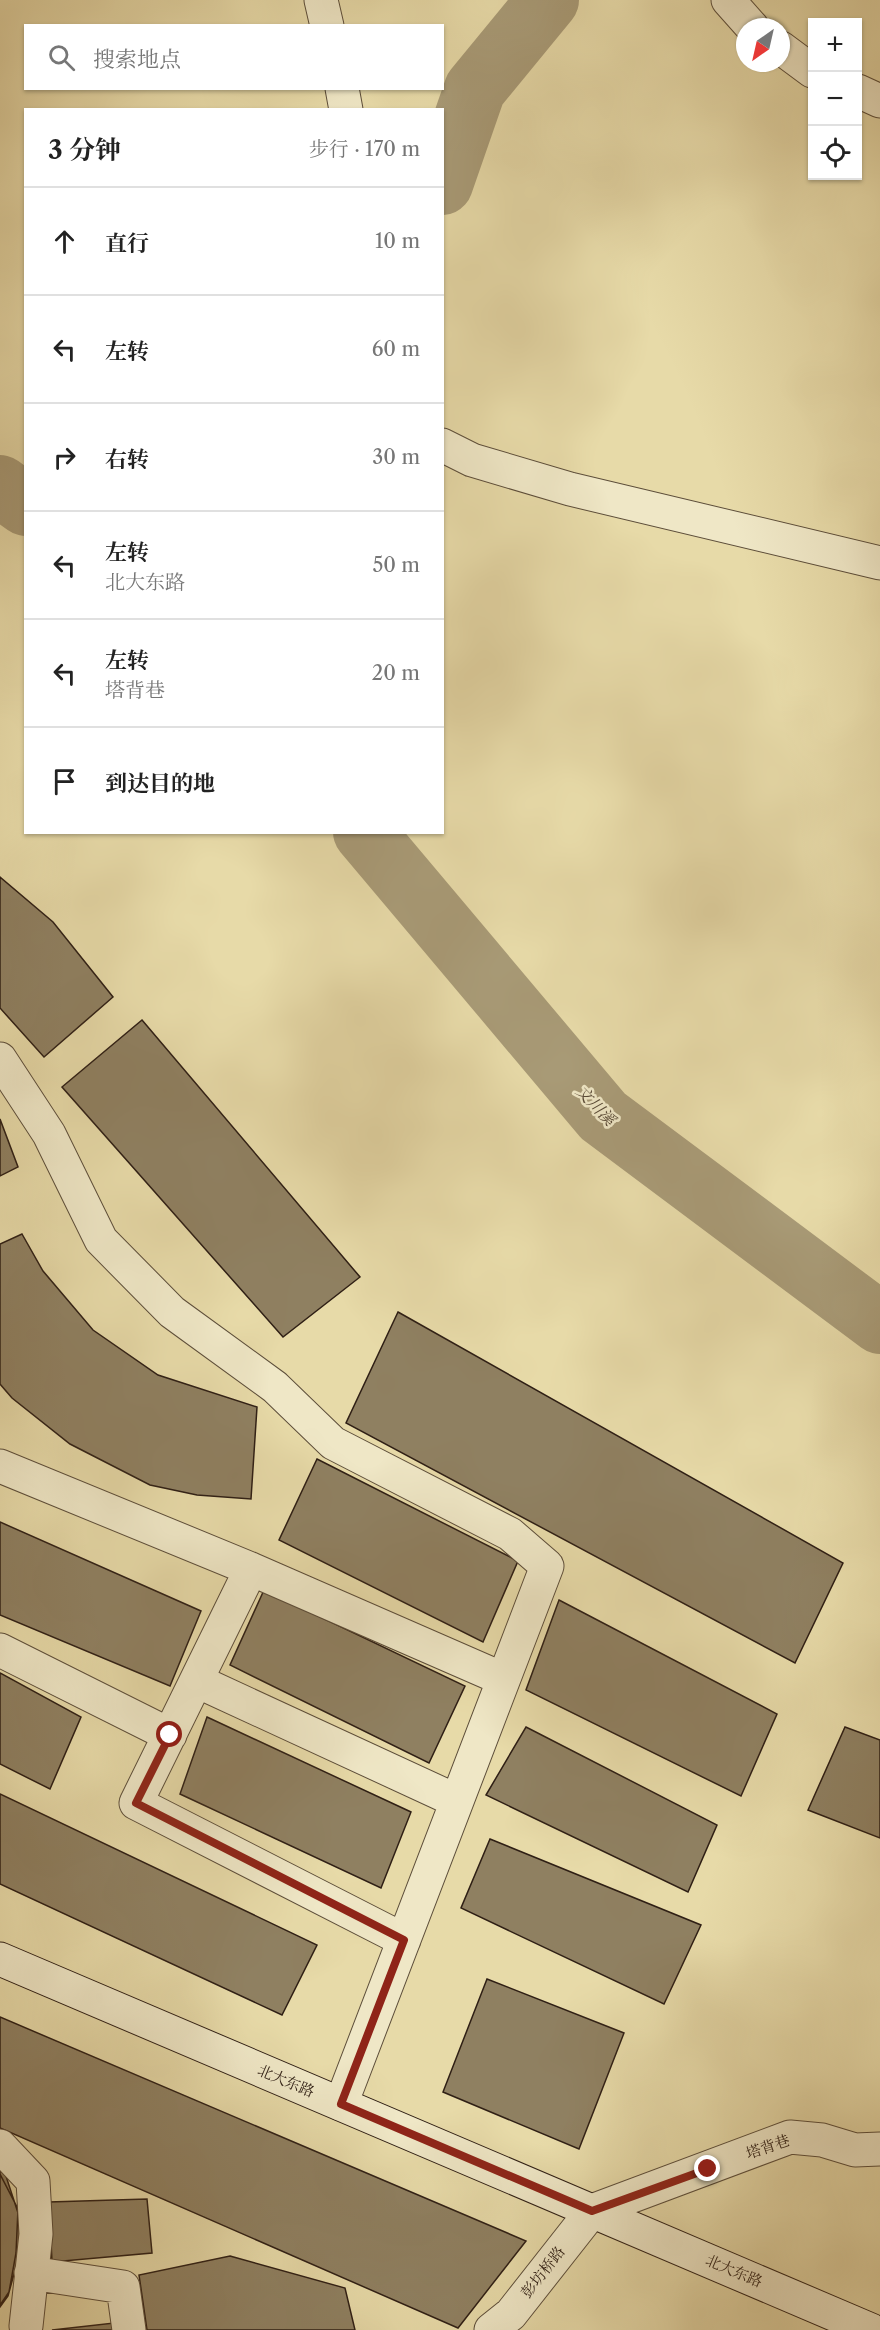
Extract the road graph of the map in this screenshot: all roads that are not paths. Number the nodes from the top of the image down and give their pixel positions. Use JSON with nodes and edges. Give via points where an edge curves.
{"nodes":[{"id":1,"x":321,"y":0,"type":"edge"},
{"id":2,"x":728,"y":0,"type":"edge"},
{"id":3,"x":744,"y":18,"type":"edge"},
{"id":4,"x":327,"y":24,"type":"edge"},
{"id":5,"x":790,"y":54,"type":"edge"},
{"id":6,"x":808,"y":67,"type":"edge"},
{"id":7,"x":342,"y":90,"type":"edge"},
{"id":8,"x":862,"y":93,"type":"edge"},
{"id":9,"x":880,"y":101,"type":"edge"},
{"id":10,"x":346,"y":108,"type":"edge"},
{"id":11,"x":444,"y":446,"type":"edge"},
{"id":12,"x":880,"y":563,"type":"edge"},
{"id":13,"x":0,"y":1059,"type":"edge"},
{"id":14,"x":0,"y":1466,"type":"edge"},
{"id":15,"x":251,"y":1569,"type":"junction"},
{"id":16,"x":0,"y":1650,"type":"edge"},
{"id":17,"x":503,"y":1679,"type":"junction"},
{"id":18,"x":197,"y":1680,"type":"junction"},
{"id":19,"x":170,"y":1735,"type":"junction"},
{"id":20,"x":457,"y":1802,"type":"junction"},
{"id":21,"x":404,"y":1940,"type":"junction"},
{"id":22,"x":0,"y":1959,"type":"edge"},
{"id":23,"x":341,"y":2104,"type":"junction"},
{"id":24,"x":0,"y":2146,"type":"edge"},
{"id":25,"x":880,"y":2149,"type":"edge"},
{"id":26,"x":592,"y":2211,"type":"junction"},
{"id":27,"x":32,"y":2273,"type":"junction"},
{"id":28,"x":27,"y":2326,"type":"dead end"},
{"id":29,"x":129,"y":2330,"type":"edge"},
{"id":30,"x":492,"y":2330,"type":"edge"},
{"id":31,"x":871,"y":2330,"type":"edge"}],
"edges":[{"from":1,"to":4,"type":"street"},
{"from":2,"to":3,"type":"street"},
{"from":5,"to":6,"type":"street"},
{"from":7,"to":10,"type":"street"},
{"from":8,"to":9,"type":"street"},
{"from":11,"to":12,"type":"street","via":[[472,460],[570,489]]},
{"from":13,"to":17,"type":"street","via":[[48,1134],[101,1240],[172,1312],[275,1386],[333,1443],[510,1534],[547,1566]]},
{"from":14,"to":15,"type":"street"},
{"from":15,"to":17,"type":"street"},
{"from":15,"to":18,"type":"street"},
{"from":16,"to":19,"type":"street"},
{"from":17,"to":20,"type":"street"},
{"from":18,"to":19,"type":"street"},
{"from":18,"to":20,"type":"street"},
{"from":19,"to":21,"type":"street","via":[[136,1803]]},
{"from":20,"to":21,"type":"street"},
{"from":21,"to":23,"type":"street"},
{"from":22,"to":23,"type":"street","name":"北大东路"},
{"from":23,"to":26,"type":"street","name":"北大东路"},
{"from":24,"to":27,"type":"street","via":[[33,2181],[36,2234]]},
{"from":25,"to":26,"type":"street","name":"塔背巷","via":[[855,2150],[822,2139],[790,2137]]},
{"from":26,"to":30,"type":"street","name":"彭坊桥路","via":[[511,2314]]},
{"from":26,"to":31,"type":"street","name":"北大东路"},
{"from":27,"to":28,"type":"street"},
{"from":27,"to":29,"type":"street","via":[[123,2287]]}]}
